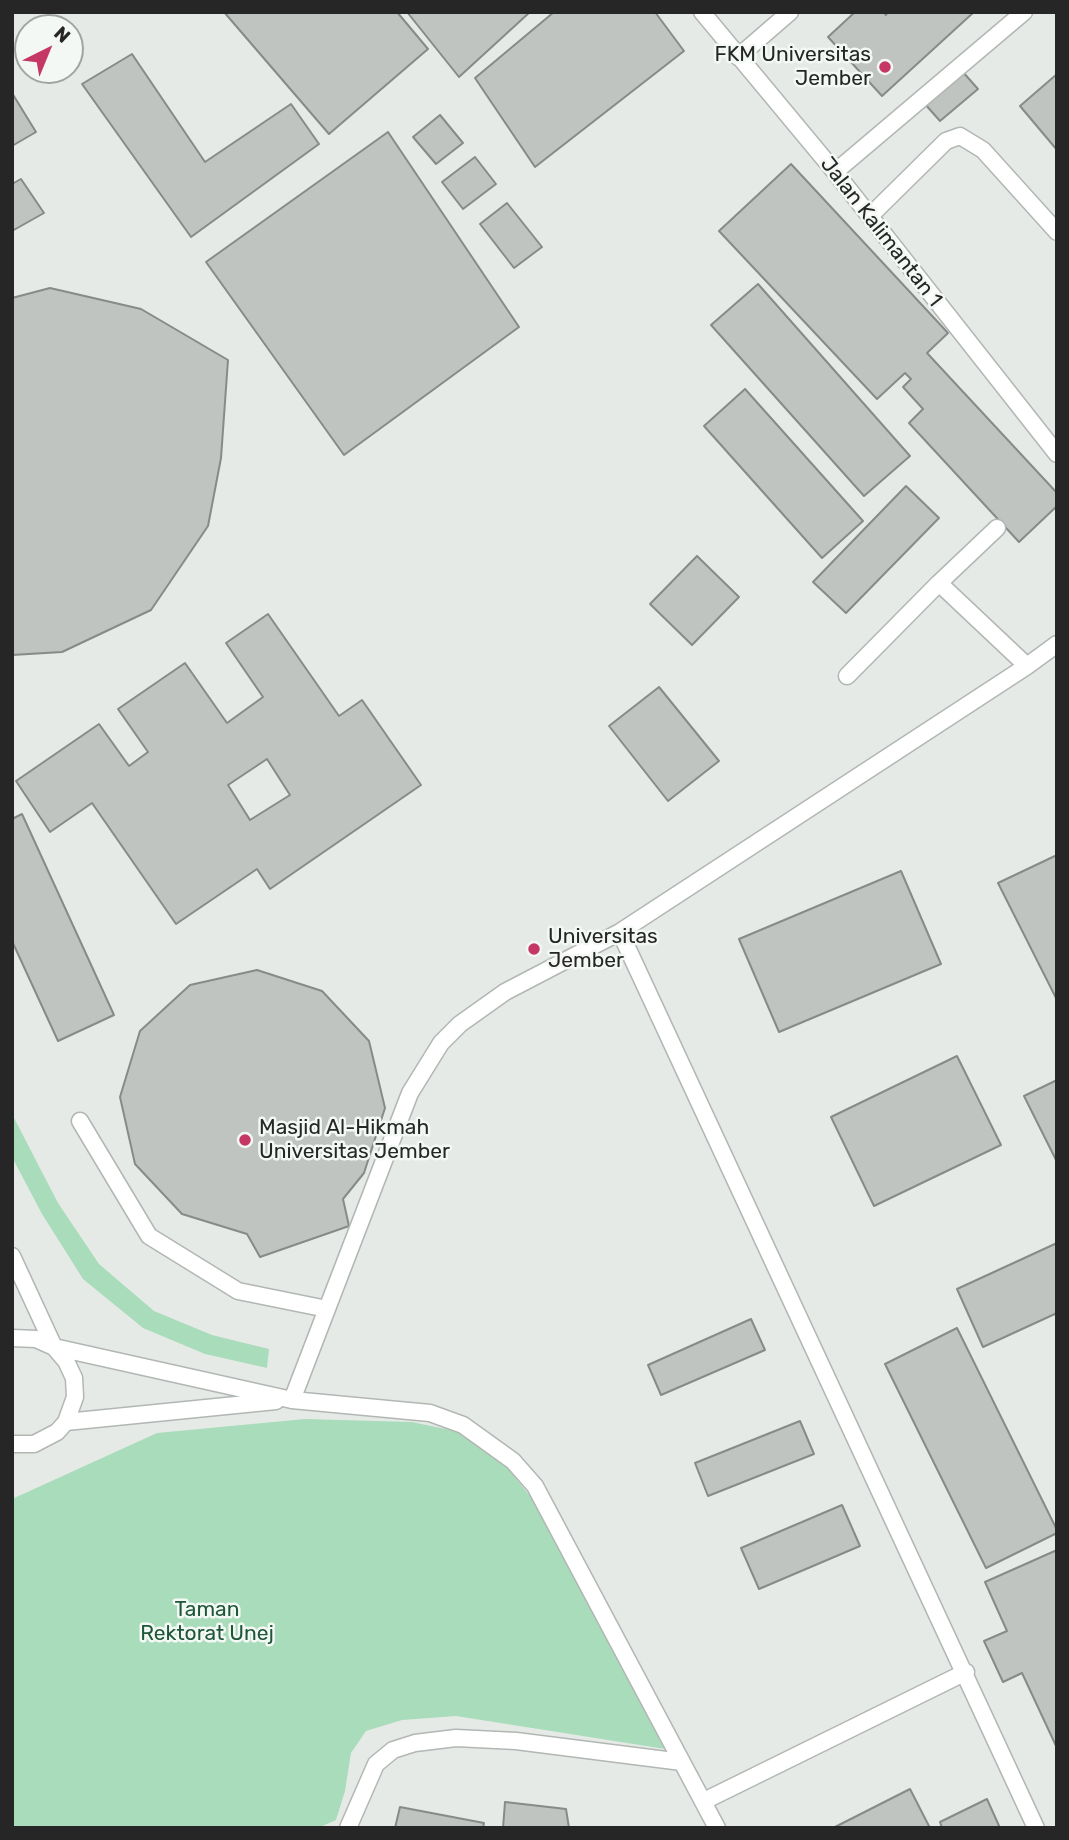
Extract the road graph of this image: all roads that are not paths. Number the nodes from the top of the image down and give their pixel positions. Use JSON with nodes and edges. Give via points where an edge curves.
{"nodes":[{"id":1,"x":702,"y":12,"type":"edge"},
{"id":2,"x":790,"y":12,"type":"edge"},
{"id":3,"x":1024,"y":12,"type":"edge"},
{"id":4,"x":738,"y":57,"type":"junction"},
{"id":5,"x":835,"y":172,"type":"junction"},
{"id":6,"x":870,"y":216,"type":"junction"},
{"id":7,"x":1057,"y":232,"type":"edge"},
{"id":8,"x":1057,"y":454,"type":"edge"},
{"id":9,"x":997,"y":528,"type":"dead end"},
{"id":10,"x":939,"y":583,"type":"junction"},
{"id":11,"x":1057,"y":644,"type":"edge"},
{"id":12,"x":1027,"y":666,"type":"junction"},
{"id":13,"x":847,"y":676,"type":"dead end"},
{"id":14,"x":620,"y":932,"type":"junction"},
{"id":15,"x":80,"y":1121,"type":"dead end"},
{"id":16,"x":12,"y":1256,"type":"edge"},
{"id":17,"x":327,"y":1309,"type":"junction"},
{"id":18,"x":12,"y":1338,"type":"edge"},
{"id":19,"x":54,"y":1347,"type":"junction"},
{"id":20,"x":292,"y":1400,"type":"junction"},
{"id":21,"x":66,"y":1422,"type":"junction"},
{"id":22,"x":15,"y":1447,"type":"edge"},
{"id":23,"x":965,"y":1672,"type":"junction"},
{"id":24,"x":682,"y":1762,"type":"junction"},
{"id":25,"x":704,"y":1801,"type":"junction"},
{"id":26,"x":348,"y":1828,"type":"edge"},
{"id":27,"x":717,"y":1828,"type":"edge"},
{"id":28,"x":1036,"y":1828,"type":"edge"}],
"edges":[{"from":1,"to":4,"type":"lane","name":"Jalan Kalimantan 1"},
{"from":2,"to":4,"type":"lane"},
{"from":3,"to":5,"type":"lane"},
{"from":4,"to":5,"type":"lane","name":"Jalan Kalimantan 1"},
{"from":5,"to":6,"type":"lane","name":"Jalan Kalimantan 1"},
{"from":6,"to":7,"type":"lane","via":[[946,141],[960,136],[983,150]]},
{"from":6,"to":8,"type":"lane","name":"Jalan Kalimantan 1"},
{"from":9,"to":10,"type":"lane"},
{"from":10,"to":12,"type":"lane"},
{"from":10,"to":13,"type":"lane"},
{"from":11,"to":12,"type":"lane"},
{"from":12,"to":14,"type":"lane"},
{"from":14,"to":17,"type":"lane","via":[[505,992],[441,1042],[410,1093]]},
{"from":14,"to":23,"type":"lane"},
{"from":15,"to":17,"type":"lane","via":[[149,1236],[238,1291]]},
{"from":16,"to":19,"type":"lane"},
{"from":17,"to":20,"type":"lane"},
{"from":18,"to":19,"type":"lane","via":[[36,1339]]},
{"from":19,"to":20,"type":"lane"},
{"from":19,"to":21,"type":"lane","via":[[74,1378],[75,1397]]},
{"from":20,"to":21,"type":"lane"},
{"from":20,"to":24,"type":"lane","via":[[430,1413],[463,1425],[513,1461],[535,1486]]},
{"from":21,"to":22,"type":"lane","via":[[47,1439]]},
{"from":23,"to":25,"type":"lane"},
{"from":23,"to":28,"type":"lane"},
{"from":24,"to":25,"type":"lane"},
{"from":24,"to":26,"type":"lane","via":[[516,1741],[456,1738],[415,1743],[393,1750],[376,1764]]},
{"from":25,"to":27,"type":"lane"}]}
